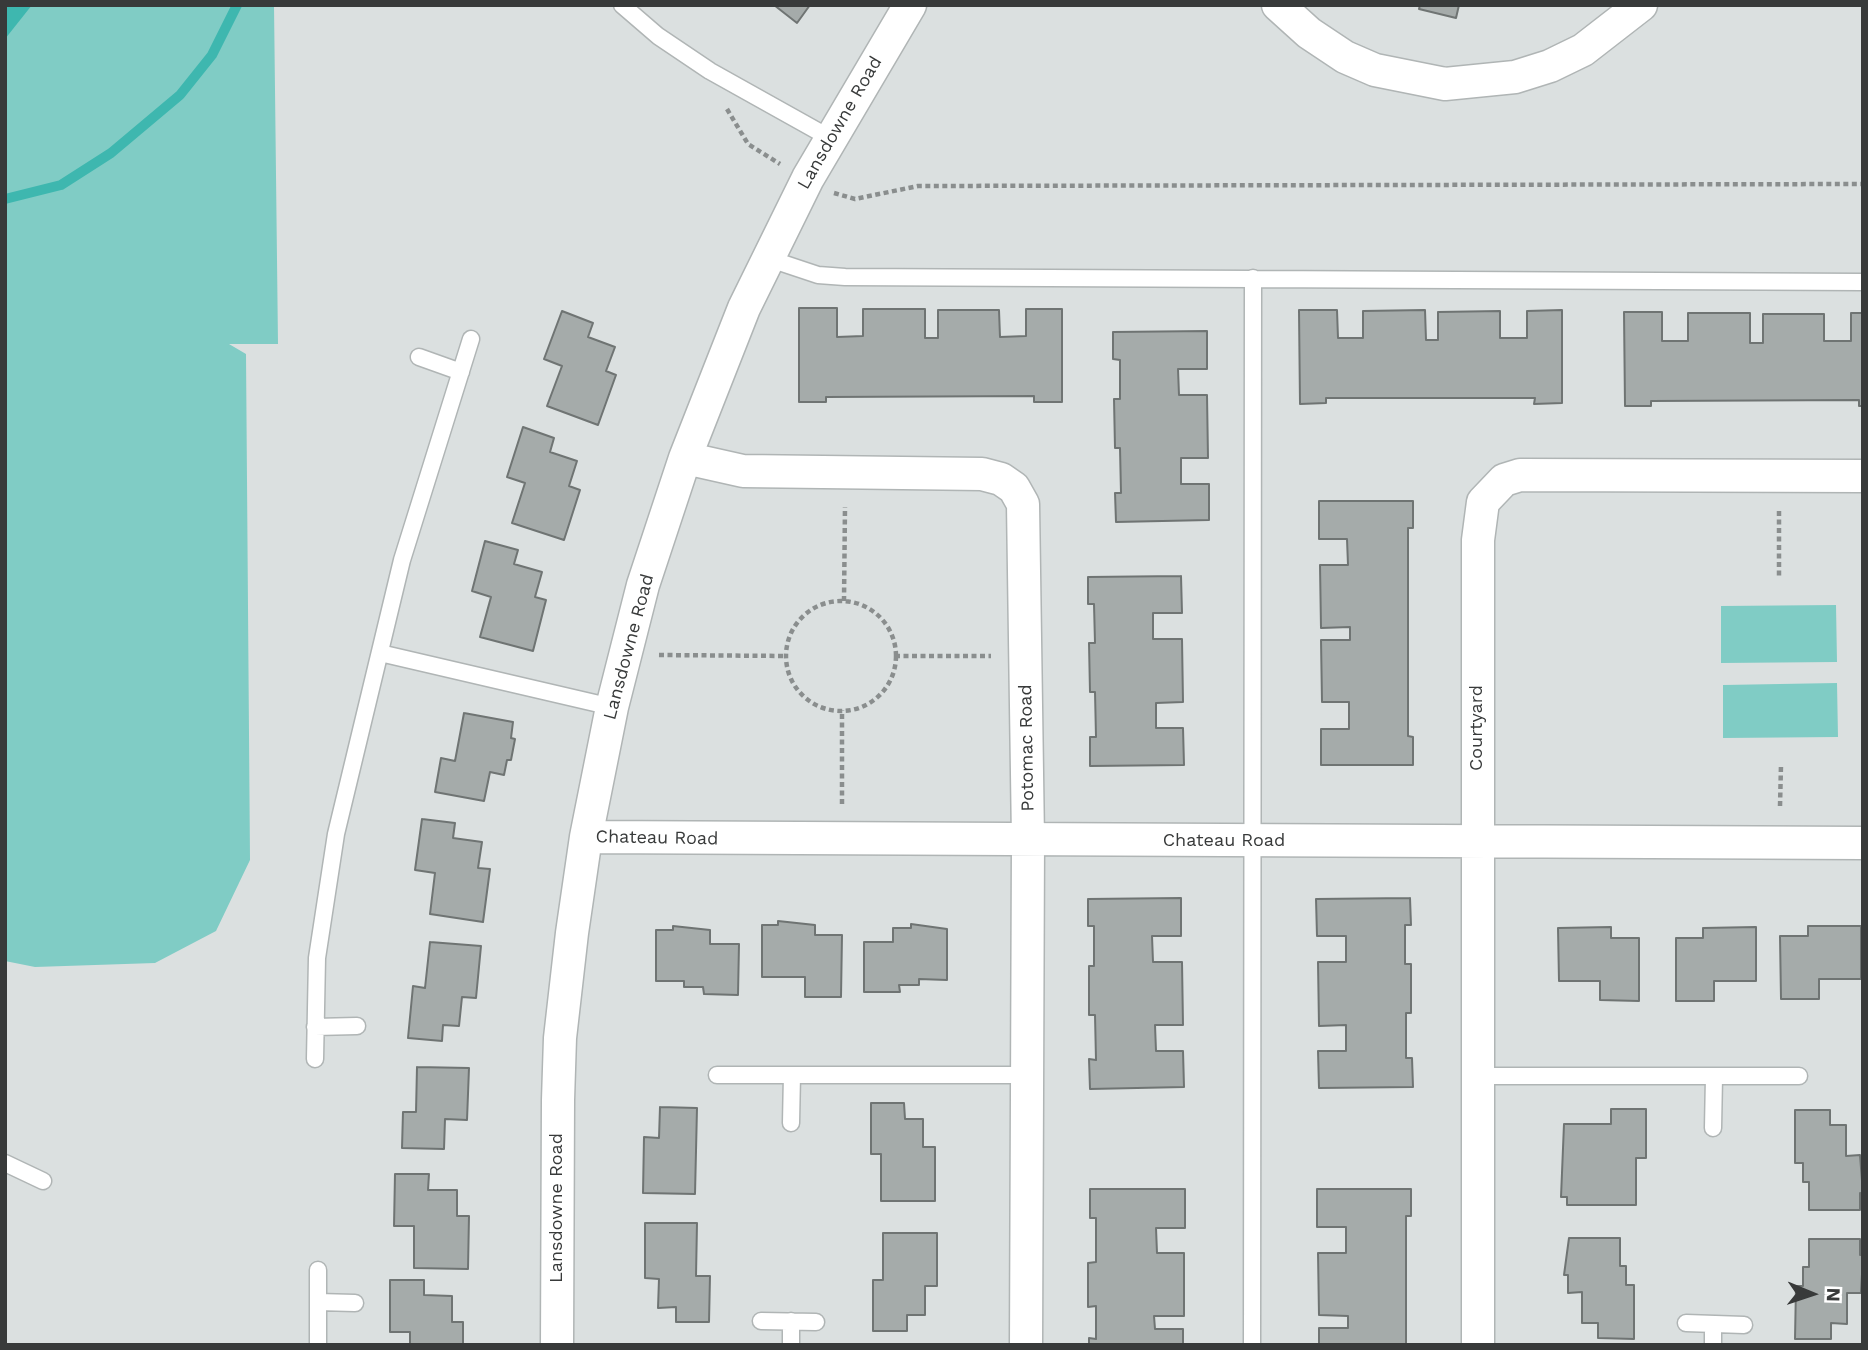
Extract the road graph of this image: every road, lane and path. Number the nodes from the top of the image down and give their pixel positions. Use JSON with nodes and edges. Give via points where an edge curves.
{"nodes":[{"id":1,"x":622,"y":5,"type":"edge"},
{"id":2,"x":909,"y":5,"type":"edge"},
{"id":3,"x":1278,"y":5,"type":"edge"},
{"id":4,"x":1640,"y":5,"type":"edge"},
{"id":5,"x":721,"y":103,"type":"dead end"},
{"id":6,"x":830,"y":138,"type":"junction"},
{"id":7,"x":808,"y":178,"type":"junction"},
{"id":8,"x":1863,"y":184,"type":"edge"},
{"id":9,"x":767,"y":258,"type":"junction"},
{"id":10,"x":1252,"y":278,"type":"junction"},
{"id":11,"x":1863,"y":282,"type":"edge"},
{"id":12,"x":471,"y":339,"type":"dead end"},
{"id":13,"x":419,"y":357,"type":"dead end"},
{"id":14,"x":461,"y":372,"type":"junction"},
{"id":15,"x":685,"y":458,"type":"junction"},
{"id":16,"x":1863,"y":475,"type":"edge"},
{"id":17,"x":845,"y":507,"type":"dead end"},
{"id":18,"x":1779,"y":511,"type":"dead end"},
{"id":19,"x":1779,"y":578,"type":"dead end"},
{"id":20,"x":844,"y":601,"type":"junction"},
{"id":21,"x":380,"y":653,"type":"junction"},
{"id":22,"x":659,"y":655,"type":"dead end"},
{"id":23,"x":786,"y":656,"type":"junction"},
{"id":24,"x":895,"y":656,"type":"junction"},
{"id":25,"x":990,"y":656,"type":"dead end"},
{"id":26,"x":612,"y":707,"type":"junction"},
{"id":27,"x":842,"y":710,"type":"junction"},
{"id":28,"x":1781,"y":765,"type":"dead end"},
{"id":29,"x":842,"y":804,"type":"dead end"},
{"id":30,"x":1780,"y":806,"type":"dead end"},
{"id":31,"x":586,"y":837,"type":"junction"},
{"id":32,"x":1028,"y":841,"type":"junction"},
{"id":33,"x":1252,"y":841,"type":"junction"},
{"id":34,"x":1477,"y":842,"type":"junction"},
{"id":35,"x":1863,"y":843,"type":"edge"},
{"id":36,"x":357,"y":1026,"type":"dead end"},
{"id":37,"x":315,"y":1027,"type":"junction"},
{"id":38,"x":315,"y":1059,"type":"dead end"},
{"id":39,"x":717,"y":1075,"type":"dead end"},
{"id":40,"x":792,"y":1075,"type":"junction"},
{"id":41,"x":1026,"y":1075,"type":"junction"},
{"id":42,"x":1478,"y":1076,"type":"junction"},
{"id":43,"x":1799,"y":1076,"type":"dead end"},
{"id":44,"x":1714,"y":1077,"type":"junction"},
{"id":45,"x":791,"y":1123,"type":"dead end"},
{"id":46,"x":1713,"y":1128,"type":"dead end"},
{"id":47,"x":5,"y":1163,"type":"edge"},
{"id":48,"x":43,"y":1181,"type":"dead end"},
{"id":49,"x":318,"y":1270,"type":"dead end"},
{"id":50,"x":318,"y":1302,"type":"junction"},
{"id":51,"x":355,"y":1303,"type":"dead end"},
{"id":52,"x":761,"y":1321,"type":"dead end"},
{"id":53,"x":791,"y":1321,"type":"junction"},
{"id":54,"x":816,"y":1322,"type":"dead end"},
{"id":55,"x":1686,"y":1324,"type":"dead end"},
{"id":56,"x":1713,"y":1324,"type":"junction"},
{"id":57,"x":1744,"y":1325,"type":"dead end"},
{"id":58,"x":318,"y":1345,"type":"edge"},
{"id":59,"x":556,"y":1345,"type":"edge"},
{"id":60,"x":791,"y":1345,"type":"edge"},
{"id":61,"x":1026,"y":1345,"type":"edge"},
{"id":62,"x":1252,"y":1345,"type":"edge"},
{"id":63,"x":1478,"y":1345,"type":"edge"},
{"id":64,"x":1713,"y":1345,"type":"edge"}],
"edges":[{"from":1,"to":6,"type":"lane","via":[[710,71]]},
{"from":2,"to":6,"type":"street","name":"Lansdowne Road"},
{"from":3,"to":4,"type":"street","via":[[1345,57],[1376,70],[1445,84],[1515,77],[1550,66],[1583,50]]},
{"from":5,"to":7,"type":"path","via":[[748,144]]},
{"from":6,"to":7,"type":"street","name":"Lansdowne Road"},
{"from":7,"to":8,"type":"path","via":[[841,197],[855,199],[918,186]]},
{"from":7,"to":9,"type":"street","name":"Lansdowne Road"},
{"from":9,"to":10,"type":"lane","via":[[830,276]]},
{"from":9,"to":15,"type":"street","name":"Lansdowne Road"},
{"from":10,"to":11,"type":"lane"},
{"from":10,"to":33,"type":"lane"},
{"from":12,"to":14,"type":"lane"},
{"from":13,"to":14,"type":"lane"},
{"from":14,"to":21,"type":"lane","via":[[402,560]]},
{"from":15,"to":26,"type":"street","name":"Lansdowne Road","via":[[643,585]]},
{"from":15,"to":32,"type":"street","name":"Potomac Road","via":[[743,471],[982,474],[1014,488],[1023,504],[1025,525]]},
{"from":16,"to":34,"type":"street","name":"Courtyard","via":[[1531,474],[1511,477],[1495,487],[1483,502],[1479,522]]},
{"from":17,"to":20,"type":"path"},
{"from":18,"to":19,"type":"path"},
{"from":20,"to":23,"type":"path","via":[[816,607],[803,617],[792,632]]},
{"from":20,"to":24,"type":"path","via":[[865,607],[882,620],[892,637]]},
{"from":21,"to":26,"type":"lane"},
{"from":21,"to":37,"type":"lane","via":[[322,910]]},
{"from":22,"to":23,"type":"path"},
{"from":23,"to":27,"type":"path","via":[[800,692],[818,706]]},
{"from":24,"to":25,"type":"path"},
{"from":24,"to":27,"type":"path","via":[[891,678],[879,695]]},
{"from":26,"to":31,"type":"street","name":"Lansdowne Road"},
{"from":27,"to":29,"type":"path"},
{"from":28,"to":30,"type":"path"},
{"from":31,"to":32,"type":"street","name":"Chateau Road"},
{"from":31,"to":59,"type":"street","name":"Lansdowne Road","via":[[561,1038]]},
{"from":32,"to":33,"type":"street","name":"Chateau Road"},
{"from":32,"to":41,"type":"street","name":"Potomac Road"},
{"from":33,"to":34,"type":"street","name":"Chateau Road"},
{"from":33,"to":62,"type":"lane"},
{"from":34,"to":35,"type":"street","name":"Chateau Road"},
{"from":34,"to":42,"type":"street","name":"Courtyard"},
{"from":36,"to":37,"type":"lane"},
{"from":37,"to":38,"type":"lane"},
{"from":39,"to":40,"type":"lane"},
{"from":40,"to":41,"type":"lane"},
{"from":40,"to":45,"type":"lane"},
{"from":41,"to":61,"type":"street","name":"Potomac Road"},
{"from":42,"to":44,"type":"lane"},
{"from":42,"to":63,"type":"street","name":"Courtyard"},
{"from":43,"to":44,"type":"lane"},
{"from":44,"to":46,"type":"lane"},
{"from":47,"to":48,"type":"lane"},
{"from":49,"to":50,"type":"lane"},
{"from":50,"to":51,"type":"lane"},
{"from":50,"to":58,"type":"lane"},
{"from":52,"to":53,"type":"lane"},
{"from":53,"to":54,"type":"lane"},
{"from":53,"to":60,"type":"lane"},
{"from":55,"to":56,"type":"lane"},
{"from":56,"to":57,"type":"lane"},
{"from":56,"to":64,"type":"lane"}]}
